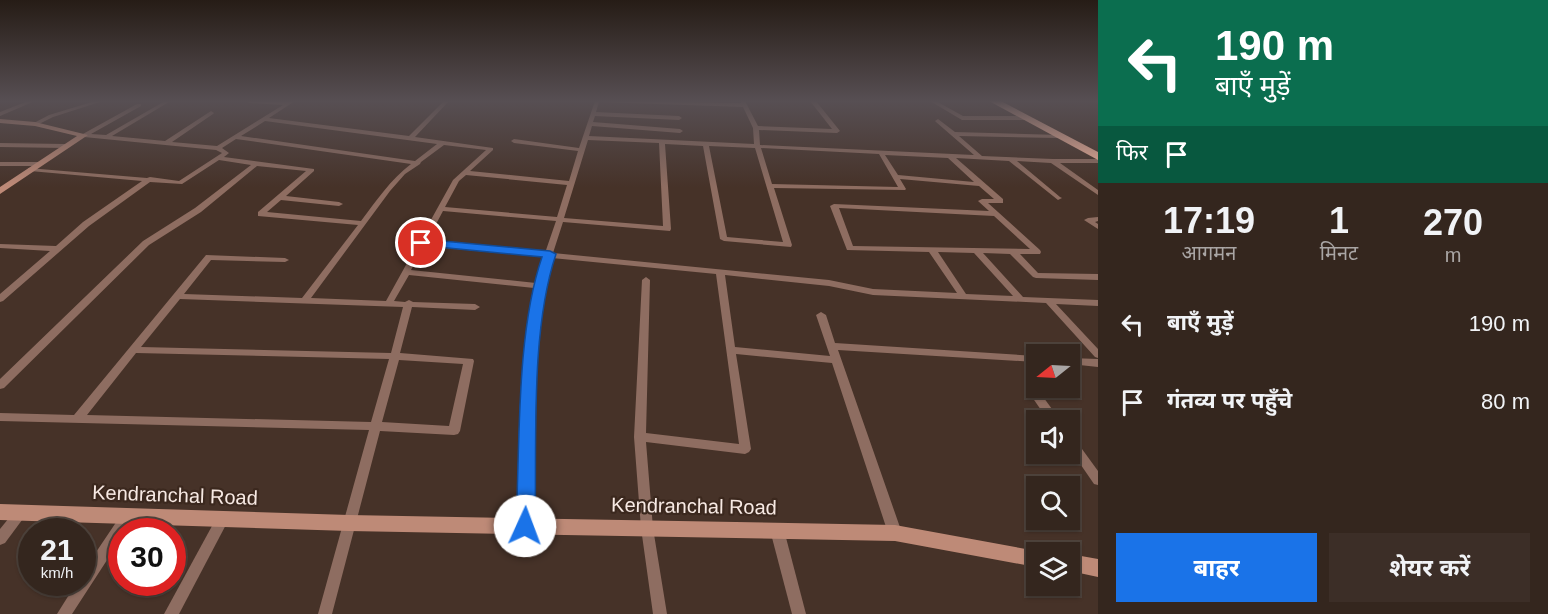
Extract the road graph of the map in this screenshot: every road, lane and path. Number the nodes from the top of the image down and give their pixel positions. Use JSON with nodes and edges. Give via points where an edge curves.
{"nodes":[{"id":1,"x":60,"y":130,"type":"edge"},
{"id":2,"x":94,"y":130,"type":"edge"},
{"id":3,"x":119,"y":130,"type":"edge"},
{"id":4,"x":186,"y":130,"type":"edge"},
{"id":5,"x":247,"y":130,"type":"edge"},
{"id":6,"x":338,"y":130,"type":"edge"},
{"id":7,"x":419,"y":130,"type":"edge"},
{"id":8,"x":589,"y":130,"type":"edge"},
{"id":9,"x":670,"y":130,"type":"edge"},
{"id":10,"x":756,"y":130,"type":"edge"},
{"id":11,"x":801,"y":130,"type":"edge"},
{"id":12,"x":836,"y":130,"type":"edge"},
{"id":13,"x":948,"y":130,"type":"edge"},
{"id":14,"x":1047,"y":130,"type":"edge"},
{"id":15,"x":1057,"y":130,"type":"edge"},
{"id":16,"x":680,"y":131,"type":"dead end"},
{"id":17,"x":953,"y":134,"type":"junction"},
{"id":18,"x":84,"y":135,"type":"junction"},
{"id":19,"x":108,"y":136,"type":"junction"},
{"id":20,"x":1059,"y":136,"type":"junction"},
{"id":21,"x":235,"y":137,"type":"junction"},
{"id":22,"x":586,"y":138,"type":"junction"},
{"id":23,"x":410,"y":139,"type":"junction"},
{"id":24,"x":514,"y":141,"type":"dead end"},
{"id":25,"x":166,"y":143,"type":"junction"},
{"id":26,"x":442,"y":143,"type":"junction"},
{"id":27,"x":662,"y":144,"type":"junction"},
{"id":28,"x":0,"y":145,"type":"edge"},
{"id":29,"x":706,"y":145,"type":"junction"},
{"id":30,"x":65,"y":146,"type":"junction"},
{"id":31,"x":757,"y":146,"type":"junction"},
{"id":32,"x":218,"y":148,"type":"junction"},
{"id":33,"x":582,"y":150,"type":"junction"},
{"id":34,"x":1098,"y":151,"type":"edge"},
{"id":35,"x":881,"y":153,"type":"junction"},
{"id":36,"x":950,"y":156,"type":"junction"},
{"id":37,"x":218,"y":158,"type":"junction"},
{"id":38,"x":981,"y":158,"type":"junction"},
{"id":39,"x":1011,"y":159,"type":"junction"},
{"id":40,"x":1098,"y":159,"type":"edge"},
{"id":41,"x":1053,"y":161,"type":"junction"},
{"id":42,"x":418,"y":163,"type":"junction"},
{"id":43,"x":0,"y":164,"type":"edge"},
{"id":44,"x":39,"y":164,"type":"junction"},
{"id":45,"x":256,"y":164,"type":"junction"},
{"id":46,"x":30,"y":169,"type":"junction"},
{"id":47,"x":465,"y":173,"type":"junction"},
{"id":48,"x":897,"y":177,"type":"junction"},
{"id":49,"x":150,"y":179,"type":"junction"},
{"id":50,"x":569,"y":183,"type":"junction"},
{"id":51,"x":979,"y":184,"type":"junction"},
{"id":52,"x":770,"y":186,"type":"junction"},
{"id":53,"x":0,"y":190,"type":"edge"},
{"id":54,"x":1098,"y":193,"type":"edge"},
{"id":55,"x":280,"y":198,"type":"junction"},
{"id":56,"x":1058,"y":198,"type":"dead end"},
{"id":57,"x":339,"y":204,"type":"dead end"},
{"id":58,"x":440,"y":209,"type":"junction"},
{"id":59,"x":997,"y":214,"type":"junction"},
{"id":60,"x":1098,"y":219,"type":"edge"},
{"id":61,"x":560,"y":220,"type":"junction"},
{"id":62,"x":364,"y":223,"type":"junction"},
{"id":63,"x":1098,"y":227,"type":"edge"},
{"id":64,"x":421,"y":243,"type":"junction"},
{"id":65,"x":0,"y":246,"type":"edge"},
{"id":66,"x":59,"y":249,"type":"junction"},
{"id":67,"x":932,"y":250,"type":"junction"},
{"id":68,"x":976,"y":250,"type":"junction"},
{"id":69,"x":1012,"y":251,"type":"junction"},
{"id":70,"x":550,"y":254,"type":"junction"},
{"id":71,"x":285,"y":260,"type":"dead end"},
{"id":72,"x":405,"y":272,"type":"junction"},
{"id":73,"x":720,"y":272,"type":"junction"},
{"id":74,"x":1098,"y":274,"type":"edge"},
{"id":75,"x":646,"y":280,"type":"dead end"},
{"id":76,"x":539,"y":286,"type":"junction"},
{"id":77,"x":178,"y":296,"type":"junction"},
{"id":78,"x":964,"y":297,"type":"junction"},
{"id":79,"x":0,"y":299,"type":"edge"},
{"id":80,"x":1020,"y":299,"type":"junction"},
{"id":81,"x":305,"y":300,"type":"junction"},
{"id":82,"x":1049,"y":301,"type":"junction"},
{"id":83,"x":389,"y":303,"type":"junction"},
{"id":84,"x":409,"y":303,"type":"junction"},
{"id":85,"x":1098,"y":303,"type":"edge"},
{"id":86,"x":475,"y":307,"type":"dead end"},
{"id":87,"x":821,"y":315,"type":"dead end"},
{"id":88,"x":831,"y":346,"type":"junction"},
{"id":89,"x":133,"y":350,"type":"junction"},
{"id":90,"x":732,"y":350,"type":"junction"},
{"id":91,"x":394,"y":356,"type":"junction"},
{"id":92,"x":1098,"y":356,"type":"edge"},
{"id":93,"x":1026,"y":358,"type":"edge"},
{"id":94,"x":836,"y":360,"type":"junction"},
{"id":95,"x":1080,"y":362,"type":"edge"},
{"id":96,"x":1098,"y":363,"type":"edge"},
{"id":97,"x":0,"y":385,"type":"edge"},
{"id":98,"x":0,"y":417,"type":"edge"},
{"id":99,"x":77,"y":419,"type":"junction"},
{"id":100,"x":375,"y":426,"type":"junction"},
{"id":101,"x":640,"y":437,"type":"junction"},
{"id":102,"x":1080,"y":455,"type":"edge"},
{"id":103,"x":1098,"y":480,"type":"edge"},
{"id":104,"x":0,"y":512,"type":"edge"},
{"id":105,"x":21,"y":512,"type":"junction"},
{"id":106,"x":128,"y":516,"type":"junction"},
{"id":107,"x":223,"y":519,"type":"junction"},
{"id":108,"x":349,"y":523,"type":"junction"},
{"id":109,"x":525,"y":526,"type":"junction"},
{"id":110,"x":646,"y":528,"type":"junction"},
{"id":111,"x":777,"y":531,"type":"junction"},
{"id":112,"x":895,"y":533,"type":"junction"},
{"id":113,"x":0,"y":539,"type":"edge"},
{"id":114,"x":1026,"y":556,"type":"edge"},
{"id":115,"x":1080,"y":565,"type":"edge"},
{"id":116,"x":1098,"y":568,"type":"edge"},
{"id":117,"x":64,"y":614,"type":"edge"},
{"id":118,"x":171,"y":614,"type":"edge"},
{"id":119,"x":326,"y":614,"type":"edge"},
{"id":120,"x":660,"y":614,"type":"edge"},
{"id":121,"x":799,"y":614,"type":"edge"}],
"edges":[{"from":1,"to":18,"type":"street"},
{"from":2,"to":18,"type":"street"},
{"from":3,"to":19,"type":"street"},
{"from":4,"to":25,"type":"street"},
{"from":5,"to":21,"type":"street"},
{"from":6,"to":23,"type":"street"},
{"from":7,"to":23,"type":"street"},
{"from":8,"to":22,"type":"street"},
{"from":9,"to":16,"type":"street"},
{"from":10,"to":31,"type":"street"},
{"from":11,"to":12,"type":"street"},
{"from":13,"to":17,"type":"street"},
{"from":14,"to":20,"type":"highway"},
{"from":15,"to":34,"type":"highway"},
{"from":17,"to":20,"type":"street"},
{"from":17,"to":38,"type":"street"},
{"from":18,"to":19,"type":"street"},
{"from":18,"to":30,"type":"street"},
{"from":19,"to":25,"type":"street"},
{"from":20,"to":40,"type":"highway"},
{"from":21,"to":32,"type":"street"},
{"from":21,"to":42,"type":"street"},
{"from":22,"to":27,"type":"street"},
{"from":22,"to":33,"type":"street"},
{"from":23,"to":26,"type":"street"},
{"from":24,"to":33,"type":"street"},
{"from":25,"to":32,"type":"street"},
{"from":26,"to":42,"type":"street"},
{"from":26,"to":47,"type":"street","via":[[491,149]]},
{"from":27,"to":29,"type":"street"},
{"from":27,"to":61,"type":"street","via":[[667,229]]},
{"from":28,"to":30,"type":"street"},
{"from":29,"to":31,"type":"street"},
{"from":29,"to":52,"type":"street","via":[[724,239],[788,245]]},
{"from":30,"to":44,"type":"street"},
{"from":31,"to":35,"type":"street"},
{"from":31,"to":52,"type":"street"},
{"from":32,"to":37,"type":"street","via":[[226,153]]},
{"from":33,"to":50,"type":"street"},
{"from":35,"to":36,"type":"street"},
{"from":35,"to":48,"type":"street"},
{"from":36,"to":38,"type":"street"},
{"from":36,"to":51,"type":"street"},
{"from":37,"to":45,"type":"street"},
{"from":37,"to":49,"type":"street","via":[[180,183]]},
{"from":38,"to":39,"type":"street"},
{"from":39,"to":41,"type":"street"},
{"from":39,"to":56,"type":"street"},
{"from":40,"to":41,"type":"street"},
{"from":41,"to":54,"type":"street"},
{"from":42,"to":62,"type":"street","via":[[395,182]]},
{"from":43,"to":44,"type":"street"},
{"from":44,"to":46,"type":"street"},
{"from":45,"to":55,"type":"street","via":[[312,170]]},
{"from":45,"to":97,"type":"street","via":[[198,210],[146,243]]},
{"from":46,"to":49,"type":"street"},
{"from":46,"to":53,"type":"street"},
{"from":47,"to":50,"type":"street"},
{"from":47,"to":58,"type":"street","via":[[456,180]]},
{"from":48,"to":51,"type":"street"},
{"from":48,"to":52,"type":"street","via":[[903,189]]},
{"from":49,"to":66,"type":"street","via":[[86,224]]},
{"from":50,"to":61,"type":"street"},
{"from":51,"to":59,"type":"street","via":[[1000,201],[982,201]]},
{"from":55,"to":57,"type":"street"},
{"from":55,"to":62,"type":"street","via":[[261,214]]},
{"from":58,"to":61,"type":"street"},
{"from":58,"to":64,"type":"street"},
{"from":59,"to":67,"type":"street","via":[[834,206],[850,248]]},
{"from":59,"to":69,"type":"street","via":[[1037,252]]},
{"from":60,"to":63,"type":"street","via":[[1088,220]]},
{"from":61,"to":70,"type":"street"},
{"from":62,"to":81,"type":"street"},
{"from":64,"to":70,"type":"street"},
{"from":64,"to":72,"type":"street"},
{"from":65,"to":66,"type":"street"},
{"from":66,"to":79,"type":"street"},
{"from":67,"to":68,"type":"street"},
{"from":67,"to":78,"type":"street"},
{"from":68,"to":69,"type":"street"},
{"from":68,"to":80,"type":"street"},
{"from":69,"to":74,"type":"street","via":[[1036,275]]},
{"from":70,"to":73,"type":"street"},
{"from":70,"to":76,"type":"street"},
{"from":71,"to":77,"type":"street","via":[[209,257]]},
{"from":72,"to":76,"type":"street"},
{"from":72,"to":83,"type":"street"},
{"from":73,"to":78,"type":"street","via":[[829,283],[873,292]]},
{"from":73,"to":90,"type":"street"},
{"from":75,"to":101,"type":"street"},
{"from":76,"to":109,"type":"street"},
{"from":77,"to":81,"type":"street"},
{"from":77,"to":89,"type":"street"},
{"from":78,"to":80,"type":"street"},
{"from":80,"to":82,"type":"street"},
{"from":81,"to":83,"type":"street"},
{"from":82,"to":85,"type":"street"},
{"from":82,"to":92,"type":"street"},
{"from":83,"to":84,"type":"street"},
{"from":84,"to":86,"type":"street"},
{"from":84,"to":91,"type":"street"},
{"from":87,"to":88,"type":"street"},
{"from":88,"to":93,"type":"street"},
{"from":88,"to":94,"type":"street"},
{"from":89,"to":91,"type":"street"},
{"from":89,"to":99,"type":"street"},
{"from":90,"to":94,"type":"street"},
{"from":90,"to":101,"type":"street","via":[[746,449]]},
{"from":91,"to":100,"type":"street"},
{"from":91,"to":100,"type":"street","via":[[469,361],[454,431]]},
{"from":94,"to":112,"type":"street"},
{"from":95,"to":96,"type":"street"},
{"from":98,"to":99,"type":"street"},
{"from":99,"to":100,"type":"street"},
{"from":100,"to":108,"type":"street"},
{"from":101,"to":110,"type":"street"},
{"from":102,"to":103,"type":"street"},
{"from":104,"to":105,"type":"street","name":"Kendranchal Road"},
{"from":105,"to":106,"type":"street","name":"Kendranchal Road"},
{"from":105,"to":113,"type":"street"},
{"from":106,"to":107,"type":"street","name":"Kendranchal Road"},
{"from":106,"to":117,"type":"street"},
{"from":107,"to":108,"type":"street","name":"Kendranchal Road"},
{"from":107,"to":118,"type":"street"},
{"from":108,"to":109,"type":"street","name":"Kendranchal Road"},
{"from":108,"to":119,"type":"street"},
{"from":109,"to":110,"type":"street","name":"Kendranchal Road"},
{"from":110,"to":111,"type":"street","name":"Kendranchal Road"},
{"from":110,"to":120,"type":"street"},
{"from":111,"to":112,"type":"street","name":"Kendranchal Road"},
{"from":111,"to":121,"type":"street"},
{"from":112,"to":114,"type":"street","name":"Kendranchal Road"},
{"from":115,"to":116,"type":"street"}]}
